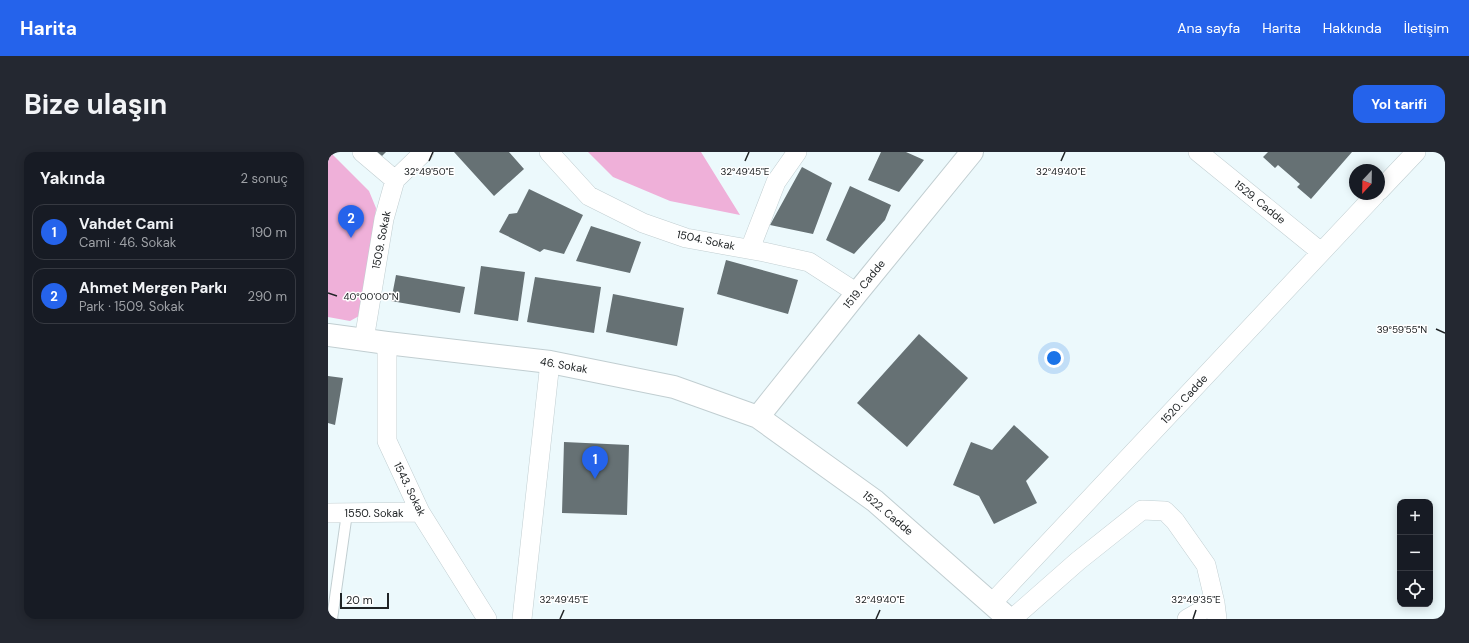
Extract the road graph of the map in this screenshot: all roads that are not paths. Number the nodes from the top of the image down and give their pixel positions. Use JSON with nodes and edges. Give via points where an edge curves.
{"nodes":[{"id":1,"x":362,"y":152,"type":"edge"},
{"id":2,"x":424,"y":152,"type":"edge"},
{"id":3,"x":549,"y":152,"type":"edge"},
{"id":4,"x":797,"y":152,"type":"edge"},
{"id":5,"x":972,"y":152,"type":"edge"},
{"id":6,"x":1198,"y":152,"type":"edge"},
{"id":7,"x":1416,"y":152,"type":"edge"},
{"id":8,"x":395,"y":180,"type":"junction"},
{"id":9,"x":1385,"y":185,"type":"edge"},
{"id":10,"x":1370,"y":200,"type":"edge"},
{"id":11,"x":750,"y":249,"type":"junction"},
{"id":12,"x":1321,"y":252,"type":"junction"},
{"id":13,"x":857,"y":293,"type":"junction"},
{"id":14,"x":328,"y":335,"type":"edge"},
{"id":15,"x":364,"y":340,"type":"junction"},
{"id":16,"x":387,"y":343,"type":"junction"},
{"id":17,"x":550,"y":362,"type":"junction"},
{"id":18,"x":758,"y":418,"type":"junction"},
{"id":19,"x":420,"y":512,"type":"junction"},
{"id":20,"x":328,"y":513,"type":"edge"},
{"id":21,"x":347,"y":513,"type":"junction"},
{"id":22,"x":992,"y":603,"type":"junction"},
{"id":23,"x":1216,"y":611,"type":"edge"},
{"id":24,"x":332,"y":619,"type":"edge"},
{"id":25,"x":487,"y":619,"type":"edge"},
{"id":26,"x":522,"y":619,"type":"edge"},
{"id":27,"x":1009,"y":619,"type":"edge"},
{"id":28,"x":1012,"y":619,"type":"edge"},
{"id":29,"x":1187,"y":619,"type":"edge"}],
"edges":[{"from":1,"to":8,"type":"street"},
{"from":2,"to":8,"type":"street","name":"1509. Sokak"},
{"from":3,"to":11,"type":"street","name":"1504. Sokak","via":[[589,196],[643,223],[686,238]]},
{"from":4,"to":11,"type":"street","via":[[776,182]]},
{"from":5,"to":13,"type":"street","name":"1519. Cadde"},
{"from":6,"to":12,"type":"street","name":"1529. Cadde"},
{"from":7,"to":9,"type":"street"},
{"from":8,"to":15,"type":"street","name":"1509. Sokak","via":[[384,218]]},
{"from":10,"to":12,"type":"street","name":"1520. Cadde"},
{"from":11,"to":13,"type":"street","name":"1504. Sokak","via":[[809,262]]},
{"from":12,"to":22,"type":"street","name":"1520. Cadde"},
{"from":13,"to":18,"type":"street","name":"1519. Cadde"},
{"from":14,"to":15,"type":"street","name":"46. Sokak"},
{"from":15,"to":16,"type":"street","name":"46. Sokak"},
{"from":16,"to":17,"type":"street","name":"46. Sokak"},
{"from":16,"to":19,"type":"street","name":"1543. Sokak","via":[[387,441]]},
{"from":17,"to":18,"type":"street","name":"46. Sokak","via":[[674,387]]},
{"from":17,"to":26,"type":"street"},
{"from":18,"to":22,"type":"street","name":"1522. Cadde","via":[[875,501]]},
{"from":19,"to":21,"type":"street","name":"1550. Sokak"},
{"from":19,"to":25,"type":"street","name":"1543. Sokak"},
{"from":20,"to":21,"type":"street","name":"1550. Sokak"},
{"from":21,"to":24,"type":"lane"},
{"from":22,"to":27,"type":"street","name":"1522. Cadde"},
{"from":23,"to":28,"type":"street","via":[[1206,565],[1175,521],[1165,511],[1142,510],[1078,561]]},
{"from":23,"to":29,"type":"street"}]}
